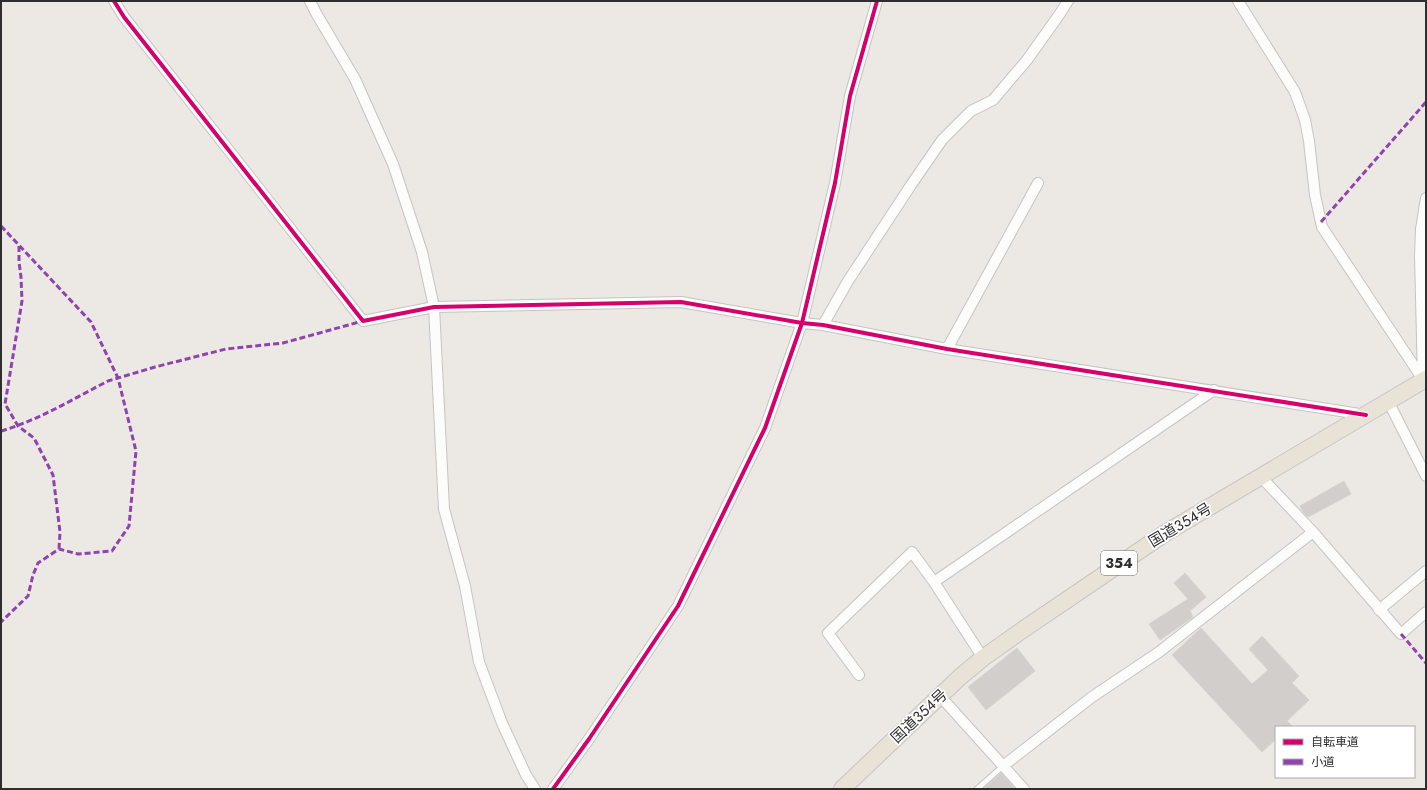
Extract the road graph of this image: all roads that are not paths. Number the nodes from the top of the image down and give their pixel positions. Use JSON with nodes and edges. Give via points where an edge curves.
{"nodes":[{"id":1,"x":114,"y":1,"type":"edge"},
{"id":2,"x":310,"y":1,"type":"edge"},
{"id":3,"x":877,"y":1,"type":"edge"},
{"id":4,"x":1068,"y":1,"type":"edge"},
{"id":5,"x":1238,"y":1,"type":"edge"},
{"id":6,"x":1038,"y":183,"type":"dead end"},
{"id":7,"x":1426,"y":198,"type":"edge"},
{"id":8,"x":434,"y":307,"type":"junction"},
{"id":9,"x":802,"y":323,"type":"junction"},
{"id":10,"x":822,"y":325,"type":"junction"},
{"id":11,"x":947,"y":349,"type":"junction"},
{"id":12,"x":1425,"y":381,"type":"edge"},
{"id":13,"x":1214,"y":390,"type":"junction"},
{"id":14,"x":1388,"y":401,"type":"junction"},
{"id":15,"x":1366,"y":415,"type":"junction"},
{"id":16,"x":1426,"y":476,"type":"edge"},
{"id":17,"x":1261,"y":477,"type":"junction"},
{"id":18,"x":1313,"y":532,"type":"junction"},
{"id":19,"x":1426,"y":571,"type":"edge"},
{"id":20,"x":934,"y":582,"type":"junction"},
{"id":21,"x":1379,"y":610,"type":"junction"},
{"id":22,"x":1426,"y":612,"type":"edge"},
{"id":23,"x":983,"y":658,"type":"junction"},
{"id":24,"x":859,"y":676,"type":"dead end"},
{"id":25,"x":940,"y":696,"type":"junction"},
{"id":26,"x":1004,"y":766,"type":"junction"},
{"id":27,"x":535,"y":789,"type":"edge"},
{"id":28,"x":553,"y":789,"type":"edge"},
{"id":29,"x":842,"y":789,"type":"edge"},
{"id":30,"x":977,"y":789,"type":"edge"},
{"id":31,"x":1024,"y":789,"type":"edge"}],
"edges":[{"from":1,"to":8,"type":"street","via":[[129,24],[363,321]]},
{"from":2,"to":8,"type":"street","via":[[355,79],[393,164],[422,252]]},
{"from":3,"to":9,"type":"street","via":[[850,96],[835,183]]},
{"from":4,"to":10,"type":"street","via":[[1027,60],[993,100],[971,111],[942,140],[910,185]]},
{"from":5,"to":12,"type":"street","via":[[1295,92],[1300,105],[1309,141],[1315,195],[1322,227]]},
{"from":6,"to":11,"type":"street"},
{"from":7,"to":12,"type":"street","via":[[1420,256]]},
{"from":8,"to":9,"type":"street","via":[[681,302]]},
{"from":8,"to":27,"type":"street","via":[[444,509],[465,586],[479,662],[502,723]]},
{"from":9,"to":10,"type":"street"},
{"from":9,"to":28,"type":"street","via":[[765,428],[678,606]]},
{"from":10,"to":11,"type":"street"},
{"from":11,"to":13,"type":"street"},
{"from":12,"to":14,"type":"highway","name":"国道354号","number":"354"},
{"from":13,"to":15,"type":"street"},
{"from":13,"to":20,"type":"street"},
{"from":14,"to":15,"type":"highway","name":"国道354号","number":"354"},
{"from":14,"to":16,"type":"street"},
{"from":15,"to":17,"type":"highway","name":"国道354号","number":"354"},
{"from":17,"to":18,"type":"street"},
{"from":17,"to":23,"type":"highway","name":"国道354号","number":"354","via":[[1167,532]]},
{"from":18,"to":21,"type":"street"},
{"from":18,"to":26,"type":"street","via":[[1159,652],[1092,697]]},
{"from":19,"to":21,"type":"street"},
{"from":20,"to":23,"type":"street"},
{"from":20,"to":24,"type":"street","via":[[912,552],[828,633]]},
{"from":21,"to":22,"type":"street","via":[[1401,634]]},
{"from":23,"to":25,"type":"highway","name":"国道354号","number":"354"},
{"from":25,"to":26,"type":"street"},
{"from":25,"to":29,"type":"highway","name":"国道354号","number":"354"},
{"from":26,"to":30,"type":"lane"},
{"from":26,"to":31,"type":"street"}]}
